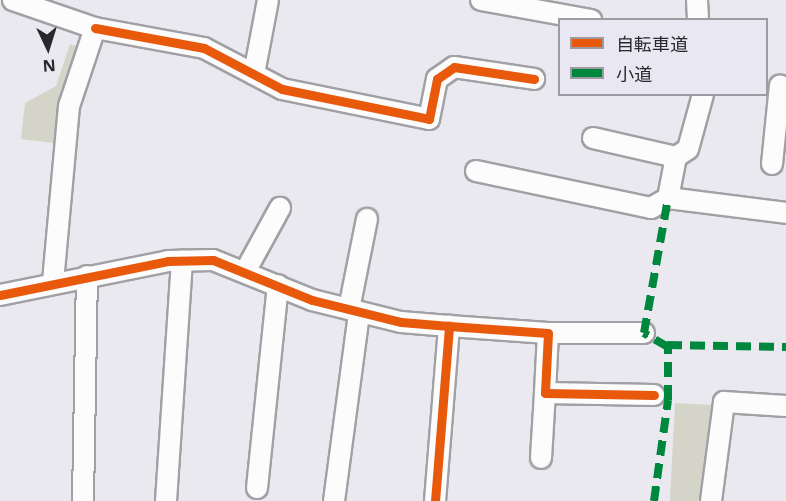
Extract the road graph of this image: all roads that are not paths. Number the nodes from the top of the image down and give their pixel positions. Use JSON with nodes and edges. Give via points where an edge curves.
{"nodes":[{"id":1,"x":13,"y":0,"type":"edge"},
{"id":2,"x":268,"y":0,"type":"edge"},
{"id":3,"x":481,"y":0,"type":"edge"},
{"id":4,"x":697,"y":0,"type":"edge"},
{"id":5,"x":513,"y":3,"type":"edge"},
{"id":6,"x":582,"y":18,"type":"edge"},
{"id":7,"x":698,"y":18,"type":"edge"},
{"id":8,"x":95,"y":28,"type":"junction"},
{"id":9,"x":254,"y":74,"type":"junction"},
{"id":10,"x":534,"y":79,"type":"dead end"},
{"id":11,"x":778,"y":84,"type":"edge"},
{"id":12,"x":702,"y":96,"type":"edge"},
{"id":13,"x":593,"y":138,"type":"dead end"},
{"id":14,"x":676,"y":156,"type":"junction"},
{"id":15,"x":772,"y":164,"type":"dead end"},
{"id":16,"x":476,"y":171,"type":"dead end"},
{"id":17,"x":668,"y":198,"type":"junction"},
{"id":18,"x":280,"y":208,"type":"dead end"},
{"id":19,"x":786,"y":213,"type":"edge"},
{"id":20,"x":367,"y":219,"type":"dead end"},
{"id":21,"x":182,"y":261,"type":"junction"},
{"id":22,"x":246,"y":270,"type":"junction"},
{"id":23,"x":87,"y":276,"type":"junction"},
{"id":24,"x":53,"y":281,"type":"junction"},
{"id":25,"x":278,"y":285,"type":"junction"},
{"id":26,"x":0,"y":295,"type":"edge"},
{"id":27,"x":354,"y":311,"type":"junction"},
{"id":28,"x":449,"y":326,"type":"junction"},
{"id":29,"x":548,"y":333,"type":"junction"},
{"id":30,"x":644,"y":333,"type":"dead end"},
{"id":31,"x":545,"y":393,"type":"junction"},
{"id":32,"x":654,"y":395,"type":"dead end"},
{"id":33,"x":786,"y":406,"type":"edge"},
{"id":34,"x":541,"y":458,"type":"dead end"},
{"id":35,"x":257,"y":488,"type":"dead end"},
{"id":36,"x":83,"y":501,"type":"edge"},
{"id":37,"x":166,"y":501,"type":"edge"},
{"id":38,"x":334,"y":501,"type":"edge"},
{"id":39,"x":435,"y":501,"type":"edge"},
{"id":40,"x":711,"y":501,"type":"edge"}],
"edges":[{"from":1,"to":8,"type":"street"},
{"from":2,"to":9,"type":"street"},
{"from":3,"to":5,"type":"street"},
{"from":4,"to":7,"type":"street"},
{"from":5,"to":6,"type":"street"},
{"from":8,"to":9,"type":"street","via":[[204,48]]},
{"from":8,"to":24,"type":"street","via":[[69,106]]},
{"from":9,"to":10,"type":"street","via":[[282,89],[429,119],[436,79],[454,67]]},
{"from":11,"to":15,"type":"street"},
{"from":12,"to":14,"type":"street","via":[[688,149]]},
{"from":13,"to":14,"type":"street"},
{"from":14,"to":17,"type":"street"},
{"from":16,"to":17,"type":"street","via":[[651,208]]},
{"from":17,"to":19,"type":"street"},
{"from":18,"to":22,"type":"street"},
{"from":20,"to":27,"type":"street"},
{"from":21,"to":22,"type":"street","via":[[213,260]]},
{"from":21,"to":23,"type":"street"},
{"from":21,"to":37,"type":"street"},
{"from":22,"to":25,"type":"street"},
{"from":23,"to":24,"type":"street"},
{"from":23,"to":36,"type":"street"},
{"from":24,"to":26,"type":"street"},
{"from":25,"to":27,"type":"street"},
{"from":25,"to":35,"type":"street"},
{"from":27,"to":28,"type":"street"},
{"from":27,"to":38,"type":"street"},
{"from":28,"to":29,"type":"street"},
{"from":28,"to":39,"type":"street"},
{"from":29,"to":30,"type":"street"},
{"from":29,"to":31,"type":"street"},
{"from":31,"to":32,"type":"street"},
{"from":31,"to":34,"type":"street"},
{"from":33,"to":40,"type":"street","via":[[724,402]]}]}
